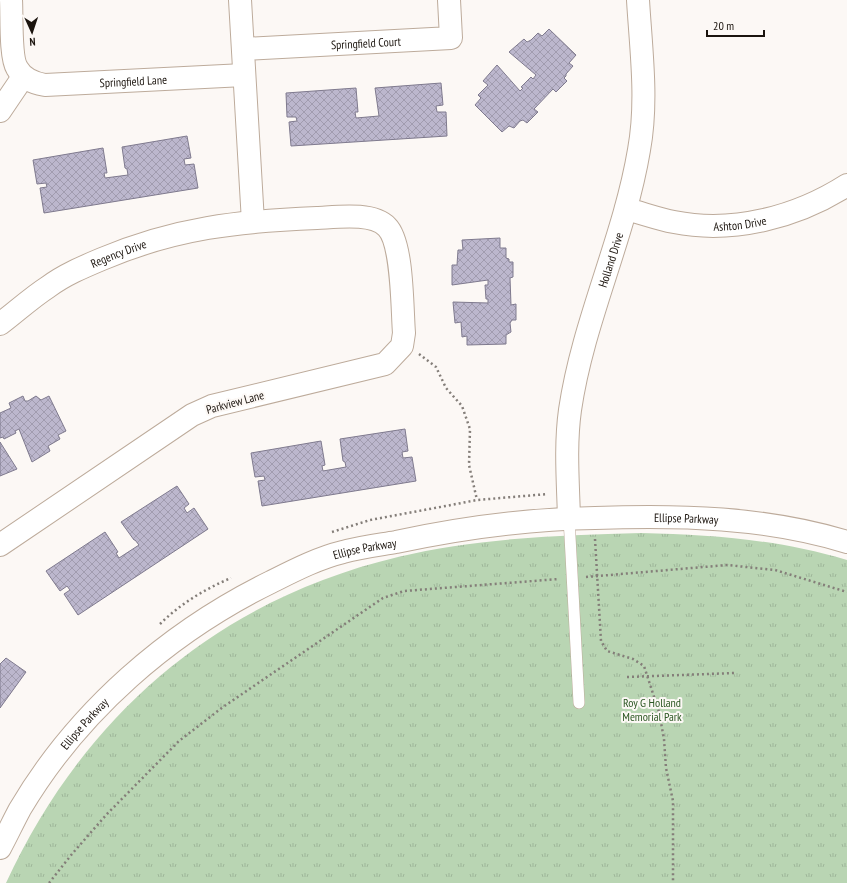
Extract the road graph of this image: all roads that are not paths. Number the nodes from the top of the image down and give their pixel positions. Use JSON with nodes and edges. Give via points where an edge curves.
{"nodes":[{"id":1,"x":11,"y":0,"type":"edge"},
{"id":2,"x":240,"y":0,"type":"edge"},
{"id":3,"x":449,"y":0,"type":"edge"},
{"id":4,"x":638,"y":0,"type":"edge"},
{"id":5,"x":243,"y":49,"type":"junction"},
{"id":6,"x":244,"y":75,"type":"junction"},
{"id":7,"x":23,"y":77,"type":"junction"},
{"id":8,"x":0,"y":111,"type":"edge"},
{"id":9,"x":847,"y":185,"type":"edge"},
{"id":10,"x":626,"y":209,"type":"junction"},
{"id":11,"x":253,"y":222,"type":"junction"},
{"id":12,"x":399,"y":274,"type":"joint"},
{"id":13,"x":0,"y":324,"type":"edge"},
{"id":14,"x":569,"y":518,"type":"junction"},
{"id":15,"x":847,"y":542,"type":"edge"},
{"id":16,"x":0,"y":545,"type":"edge"},
{"id":17,"x":579,"y":702,"type":"dead end"},
{"id":18,"x":0,"y":848,"type":"edge"}],
"edges":[{"from":1,"to":7,"type":"street","via":[[14,57],[16,67]]},
{"from":2,"to":5,"type":"street"},
{"from":3,"to":5,"type":"street","name":"Springfield Court","via":[[451,38]]},
{"from":4,"to":10,"type":"street","name":"Holland Drive","via":[[643,125]]},
{"from":5,"to":6,"type":"street"},
{"from":6,"to":7,"type":"street","name":"Springfield Lane","via":[[45,85]]},
{"from":6,"to":11,"type":"street"},
{"from":7,"to":8,"type":"street"},
{"from":9,"to":10,"type":"street","name":"Ashton Drive","via":[[788,214],[729,225],[673,222]]},
{"from":10,"to":14,"type":"street","name":"Holland Drive","via":[[583,348],[573,394],[567,441]]},
{"from":11,"to":12,"type":"street","name":"Regency Drive","via":[[339,217],[379,220],[392,233],[397,247]]},
{"from":11,"to":13,"type":"street","name":"Regency Drive","via":[[182,232],[112,255],[48,286]]},
{"from":12,"to":16,"type":"street","name":"Parkview Lane","via":[[404,333],[402,346],[385,364],[212,406],[192,415]]},
{"from":14,"to":15,"type":"street","name":"Ellipse Parkway","via":[[646,516],[731,520],[805,531]]},
{"from":14,"to":17,"type":"lane"},
{"from":14,"to":18,"type":"street","name":"Ellipse Parkway","via":[[491,525],[341,552],[240,597],[198,623],[154,656],[107,698],[50,764],[20,809]]}]}
